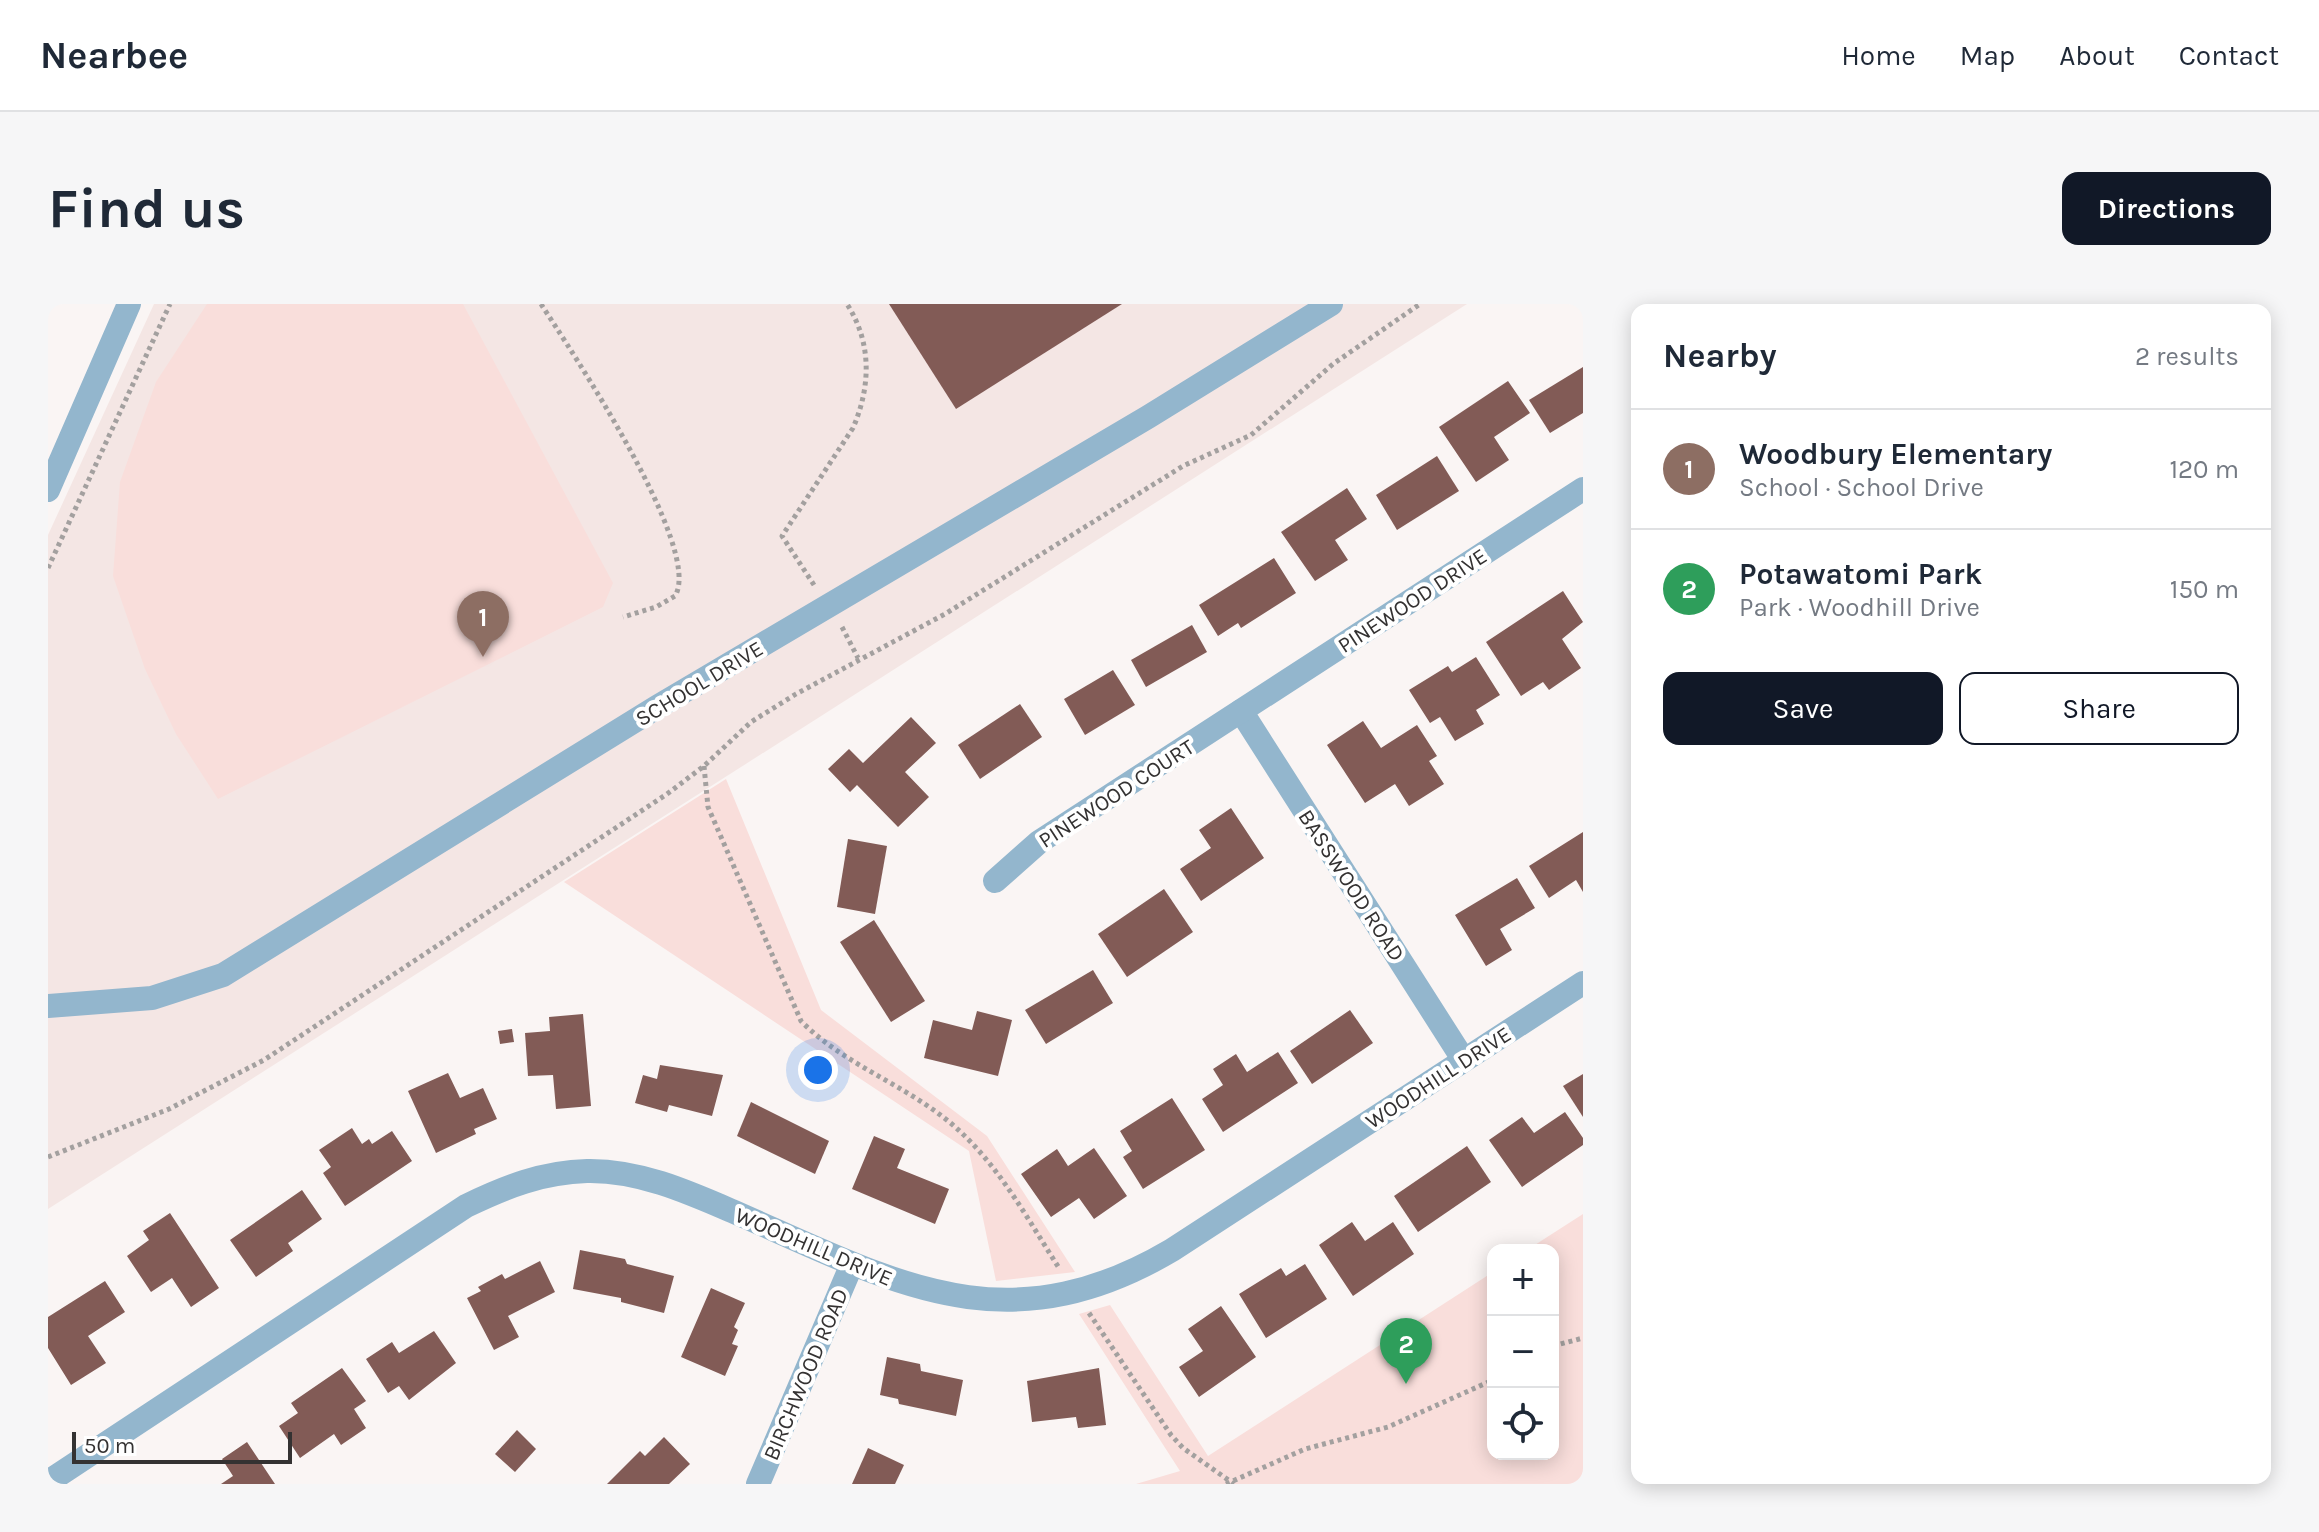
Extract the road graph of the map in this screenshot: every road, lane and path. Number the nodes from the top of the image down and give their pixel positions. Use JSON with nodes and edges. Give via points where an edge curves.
{"nodes":[{"id":1,"x":129,"y":304,"type":"edge"},
{"id":2,"x":170,"y":304,"type":"edge"},
{"id":3,"x":541,"y":304,"type":"edge"},
{"id":4,"x":847,"y":304,"type":"edge"},
{"id":5,"x":1331,"y":304,"type":"edge"},
{"id":6,"x":1420,"y":304,"type":"edge"},
{"id":7,"x":51,"y":474,"type":"edge"},
{"id":8,"x":1583,"y":489,"type":"edge"},
{"id":9,"x":48,"y":568,"type":"edge"},
{"id":10,"x":828,"y":607,"type":"junction"},
{"id":11,"x":623,"y":617,"type":"dead end"},
{"id":12,"x":858,"y":658,"type":"junction"},
{"id":13,"x":1241,"y":711,"type":"junction"},
{"id":14,"x":704,"y":766,"type":"junction"},
{"id":15,"x":995,"y":881,"type":"dead end"},
{"id":16,"x":1583,"y":983,"type":"edge"},
{"id":17,"x":48,"y":1006,"type":"edge"},
{"id":18,"x":1463,"y":1059,"type":"junction"},
{"id":19,"x":48,"y":1157,"type":"edge"},
{"id":20,"x":852,"y":1264,"type":"junction"},
{"id":21,"x":1076,"y":1294,"type":"junction"},
{"id":22,"x":1583,"y":1338,"type":"edge"},
{"id":23,"x":1559,"y":1344,"type":"edge"},
{"id":24,"x":1487,"y":1383,"type":"edge"},
{"id":25,"x":48,"y":1482,"type":"edge"},
{"id":26,"x":1231,"y":1483,"type":"edge"},
{"id":27,"x":758,"y":1484,"type":"edge"}],
"edges":[{"from":1,"to":7,"type":"street"},
{"from":2,"to":9,"type":"path"},
{"from":3,"to":11,"type":"path","via":[[631,449],[671,548],[679,581],[675,596]]},
{"from":4,"to":10,"type":"path","via":[[866,348],[861,409],[782,536]]},
{"from":5,"to":10,"type":"street","name":"SCHOOL DRIVE"},
{"from":6,"to":12,"type":"path","via":[[1333,364],[1251,435],[1183,466],[945,614]]},
{"from":8,"to":13,"type":"street","name":"PINEWOOD DRIVE"},
{"from":10,"to":12,"type":"path"},
{"from":10,"to":17,"type":"street","name":"SCHOOL DRIVE","via":[[223,975],[152,998]]},
{"from":12,"to":14,"type":"path","via":[[751,722]]},
{"from":13,"to":15,"type":"street","name":"PINEWOOD COURT","via":[[1039,842]]},
{"from":13,"to":18,"type":"street","name":"BASSWOOD ROAD"},
{"from":14,"to":19,"type":"path","via":[[264,1060],[169,1109]]},
{"from":14,"to":21,"type":"path","via":[[708,807],[801,1021],[819,1039],[943,1117],[978,1149]]},
{"from":16,"to":18,"type":"street","name":"WOODHILL DRIVE"},
{"from":18,"to":21,"type":"street","name":"WOODHILL DRIVE","via":[[1172,1250]]},
{"from":20,"to":21,"type":"street","name":"WOODHILL DRIVE","via":[[915,1288],[970,1300]]},
{"from":20,"to":25,"type":"street","name":"WOODHILL DRIVE","via":[[682,1189],[633,1175],[588,1171],[508,1185],[466,1206]]},
{"from":20,"to":27,"type":"street","name":"BIRCHWOOD ROAD"},
{"from":21,"to":26,"type":"path","via":[[1171,1435]]},
{"from":22,"to":23,"type":"path"},
{"from":24,"to":26,"type":"path","via":[[1388,1427],[1305,1449]]}]}
